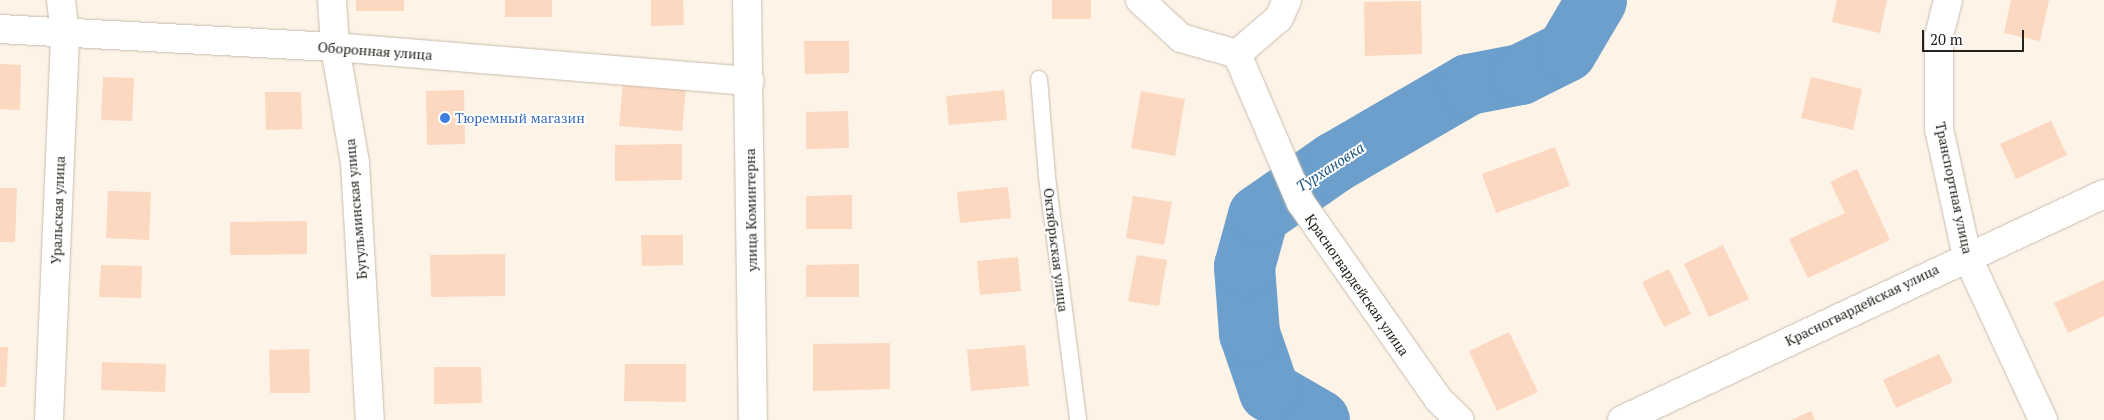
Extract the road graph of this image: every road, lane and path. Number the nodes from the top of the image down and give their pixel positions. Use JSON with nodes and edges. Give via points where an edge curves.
{"nodes":[{"id":1,"x":61,"y":0,"type":"edge"},
{"id":2,"x":332,"y":0,"type":"edge"},
{"id":3,"x":747,"y":0,"type":"edge"},
{"id":4,"x":1140,"y":0,"type":"edge"},
{"id":5,"x":1287,"y":0,"type":"edge"},
{"id":6,"x":1948,"y":0,"type":"edge"},
{"id":7,"x":0,"y":29,"type":"edge"},
{"id":8,"x":65,"y":33,"type":"junction"},
{"id":9,"x":335,"y":47,"type":"junction"},
{"id":10,"x":1237,"y":54,"type":"junction"},
{"id":11,"x":1039,"y":79,"type":"dead end"},
{"id":12,"x":750,"y":81,"type":"junction"},
{"id":13,"x":2104,"y":194,"type":"edge"},
{"id":14,"x":1967,"y":256,"type":"junction"},
{"id":15,"x":49,"y":420,"type":"edge"},
{"id":16,"x":370,"y":420,"type":"edge"},
{"id":17,"x":754,"y":420,"type":"edge"},
{"id":18,"x":1078,"y":420,"type":"edge"},
{"id":19,"x":1460,"y":420,"type":"edge"},
{"id":20,"x":1622,"y":420,"type":"edge"},
{"id":21,"x":2043,"y":420,"type":"edge"}],
"edges":[{"from":1,"to":8,"type":"street","name":"Уральская улица"},
{"from":2,"to":9,"type":"street","name":"Бугульминская улица"},
{"from":3,"to":12,"type":"street","name":"улица Коминтерна"},
{"from":4,"to":10,"type":"street","via":[[1181,38]]},
{"from":5,"to":10,"type":"street","via":[[1279,18]]},
{"from":6,"to":14,"type":"street","name":"Транспортная улица","via":[[1939,37],[1939,128]]},
{"from":7,"to":8,"type":"street","name":"Оборонная улица"},
{"from":8,"to":9,"type":"street","name":"Оборонная улица"},
{"from":8,"to":15,"type":"street","name":"Уральская улица"},
{"from":9,"to":12,"type":"street","name":"Оборонная улица"},
{"from":9,"to":16,"type":"street","name":"Бугульминская улица","via":[[355,163]]},
{"from":10,"to":19,"type":"street","name":"Красногвардейская улица","via":[[1301,203],[1438,399]]},
{"from":11,"to":18,"type":"lane","name":"Октябрьская улица","via":[[1047,177]]},
{"from":12,"to":17,"type":"street","name":"улица Коминтерна"},
{"from":13,"to":14,"type":"street","name":"Красногвардейская улица"},
{"from":14,"to":20,"type":"street","name":"Красногвардейская улица"},
{"from":14,"to":21,"type":"street","name":"Транспортная улица"}]}
